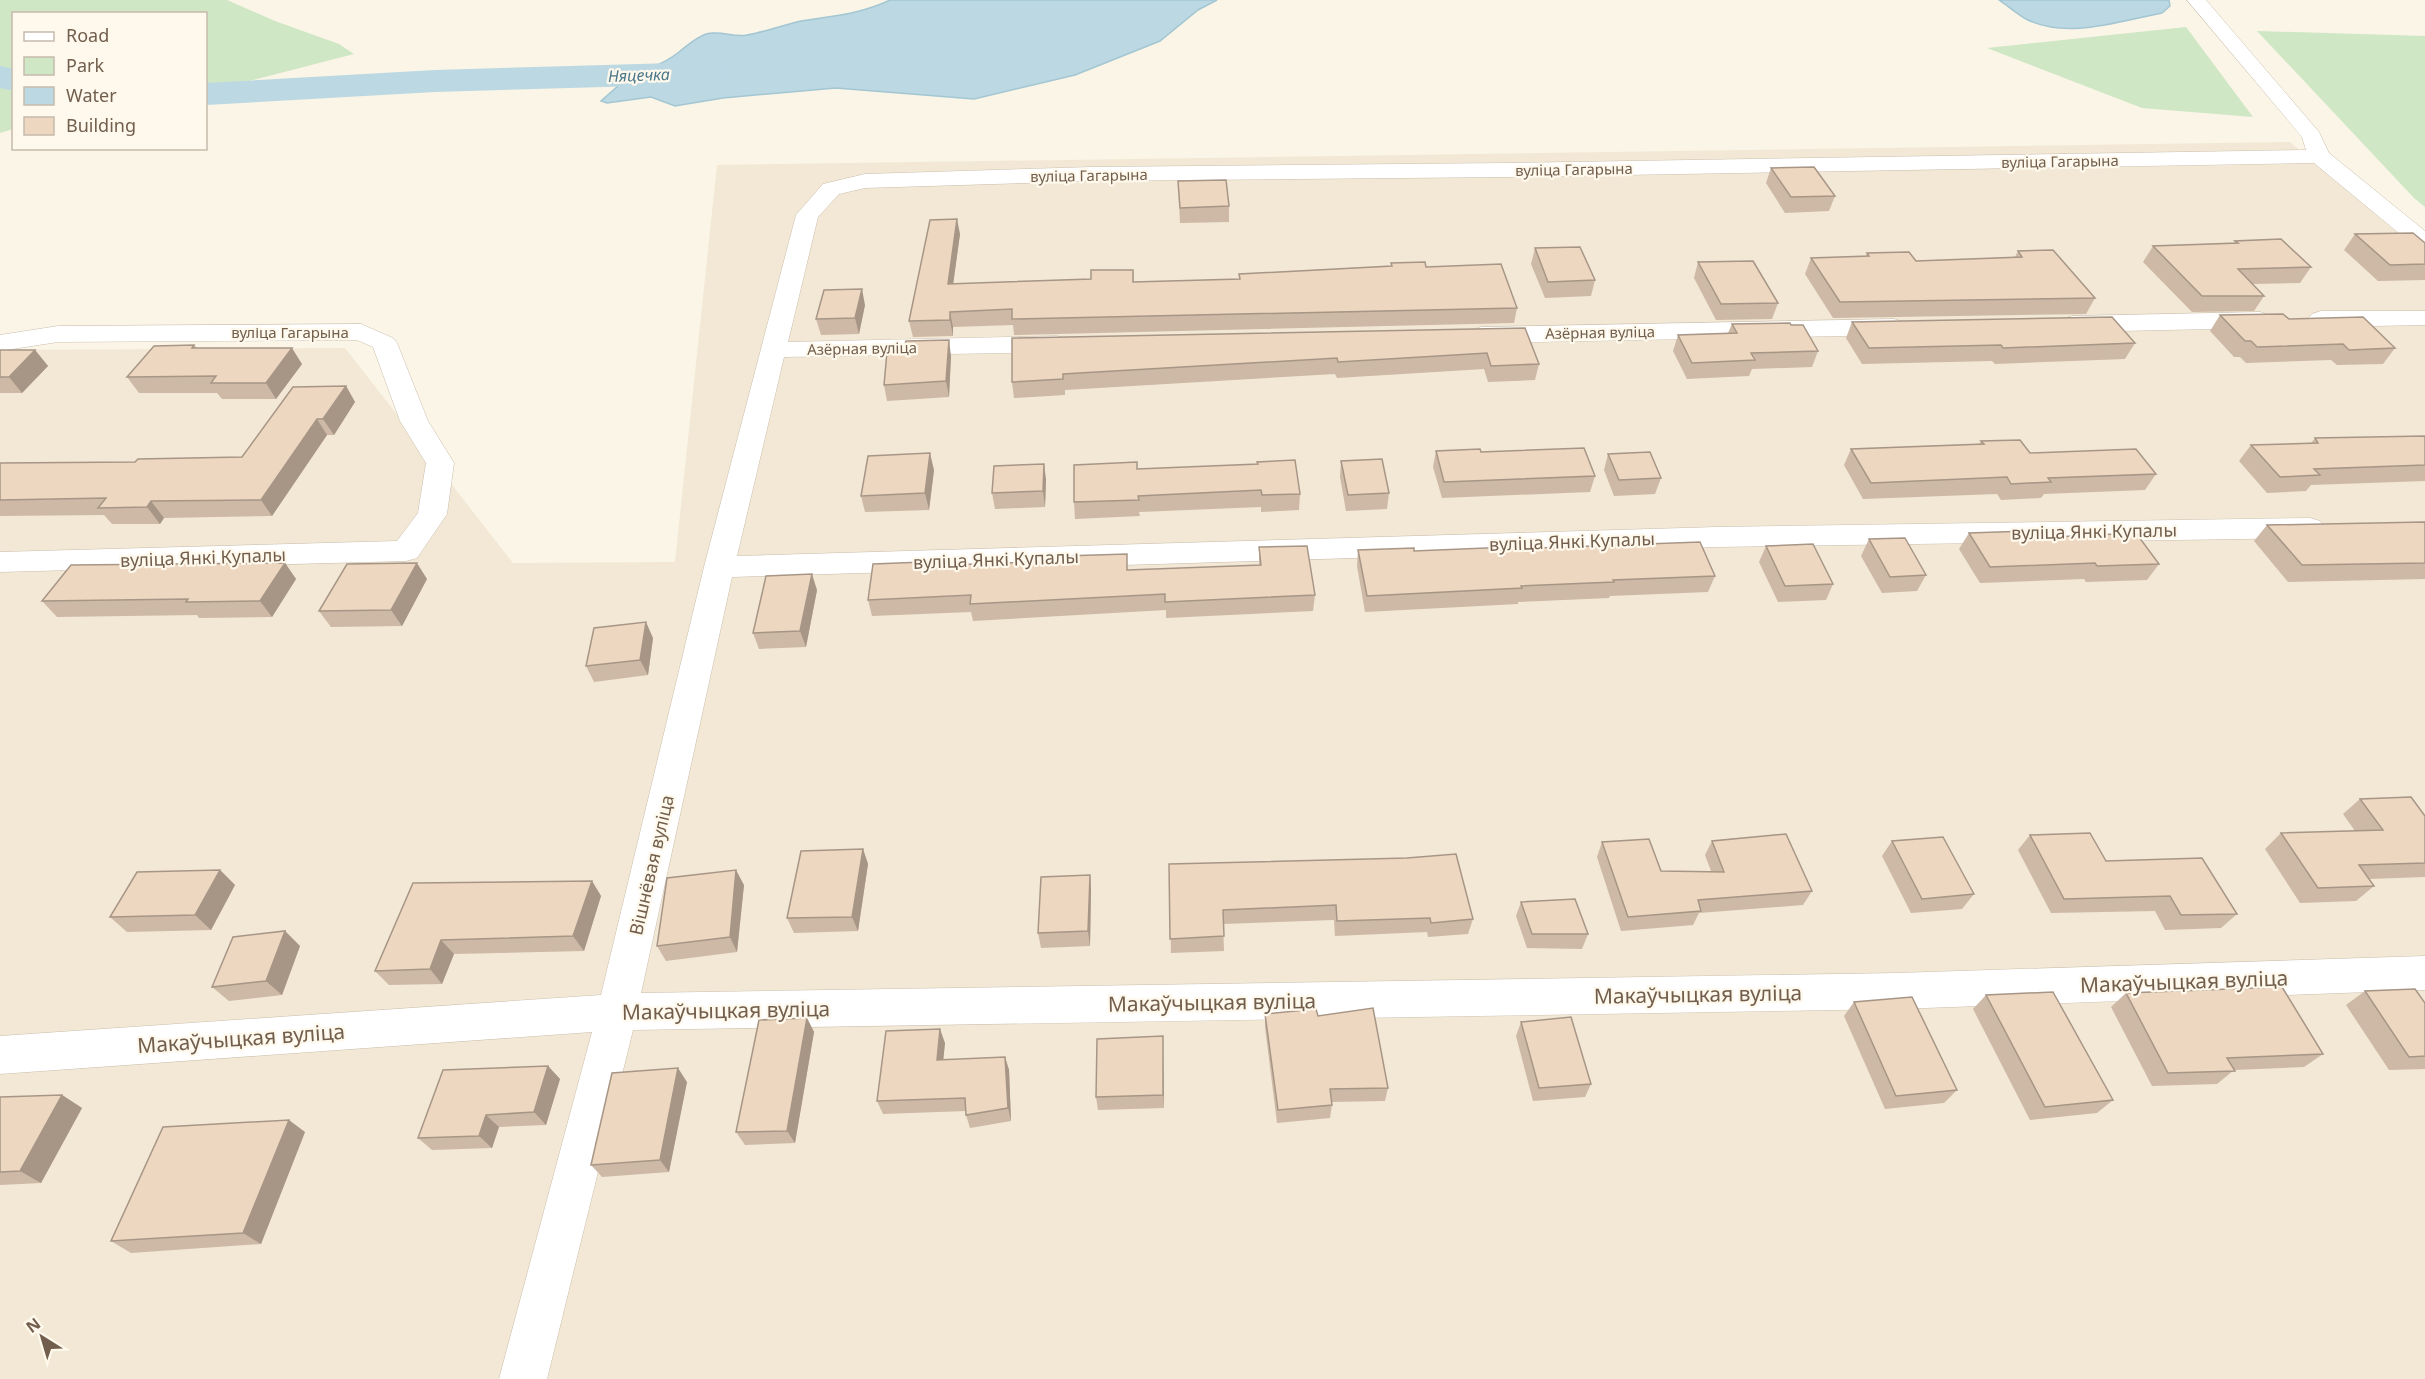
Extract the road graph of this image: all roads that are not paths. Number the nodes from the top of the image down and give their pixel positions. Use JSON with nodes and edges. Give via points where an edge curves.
{"nodes":[{"id":1,"x":2196,"y":0,"type":"edge"},
{"id":2,"x":2319,"y":156,"type":"junction"},
{"id":3,"x":831,"y":189,"type":"joint"},
{"id":4,"x":2425,"y":243,"type":"edge"},
{"id":5,"x":2425,"y":318,"type":"edge"},
{"id":6,"x":2054,"y":324,"type":"edge"},
{"id":7,"x":1922,"y":326,"type":"edge"},
{"id":8,"x":1456,"y":335,"type":"edge"},
{"id":9,"x":0,"y":343,"type":"edge"},
{"id":10,"x":1085,"y":344,"type":"edge"},
{"id":11,"x":774,"y":350,"type":"junction"},
{"id":12,"x":2341,"y":527,"type":"edge"},
{"id":13,"x":405,"y":551,"type":"joint"},
{"id":14,"x":0,"y":562,"type":"edge"},
{"id":15,"x":719,"y":567,"type":"junction"},
{"id":16,"x":2425,"y":974,"type":"edge"},
{"id":17,"x":617,"y":1012,"type":"junction"},
{"id":18,"x":0,"y":1055,"type":"edge"},
{"id":19,"x":523,"y":1379,"type":"edge"}],
"edges":[{"from":1,"to":2,"type":"street","via":[[2312,136]]},
{"from":2,"to":3,"type":"street","name":"вуліца Гагарына","via":[[1092,174],[865,181]]},
{"from":2,"to":4,"type":"street"},
{"from":3,"to":11,"type":"street","name":"Вішнёвая вуліца","via":[[807,215]]},
{"from":5,"to":6,"type":"street"},
{"from":7,"to":8,"type":"street","name":"Азёрная вуліца"},
{"from":9,"to":13,"type":"street","name":"вуліца Гагарына","via":[[58,334],[349,332],[360,332],[384,343],[414,422],[440,463],[432,514]]},
{"from":10,"to":11,"type":"street","name":"Азёрная вуліца"},
{"from":11,"to":15,"type":"street","name":"Вішнёвая вуліца"},
{"from":12,"to":15,"type":"street","name":"вуліца Янкі Купалы","via":[[1717,537]]},
{"from":13,"to":14,"type":"street","name":"вуліца Янкі Купалы"},
{"from":15,"to":17,"type":"street","name":"Вішнёвая вуліца"},
{"from":16,"to":17,"type":"street","name":"Макаўчыцкая вуліца","via":[[1886,991]]},
{"from":17,"to":18,"type":"street","name":"Макаўчыцкая вуліца"},
{"from":17,"to":19,"type":"street","name":"Вішнёвая вуліца"}]}
